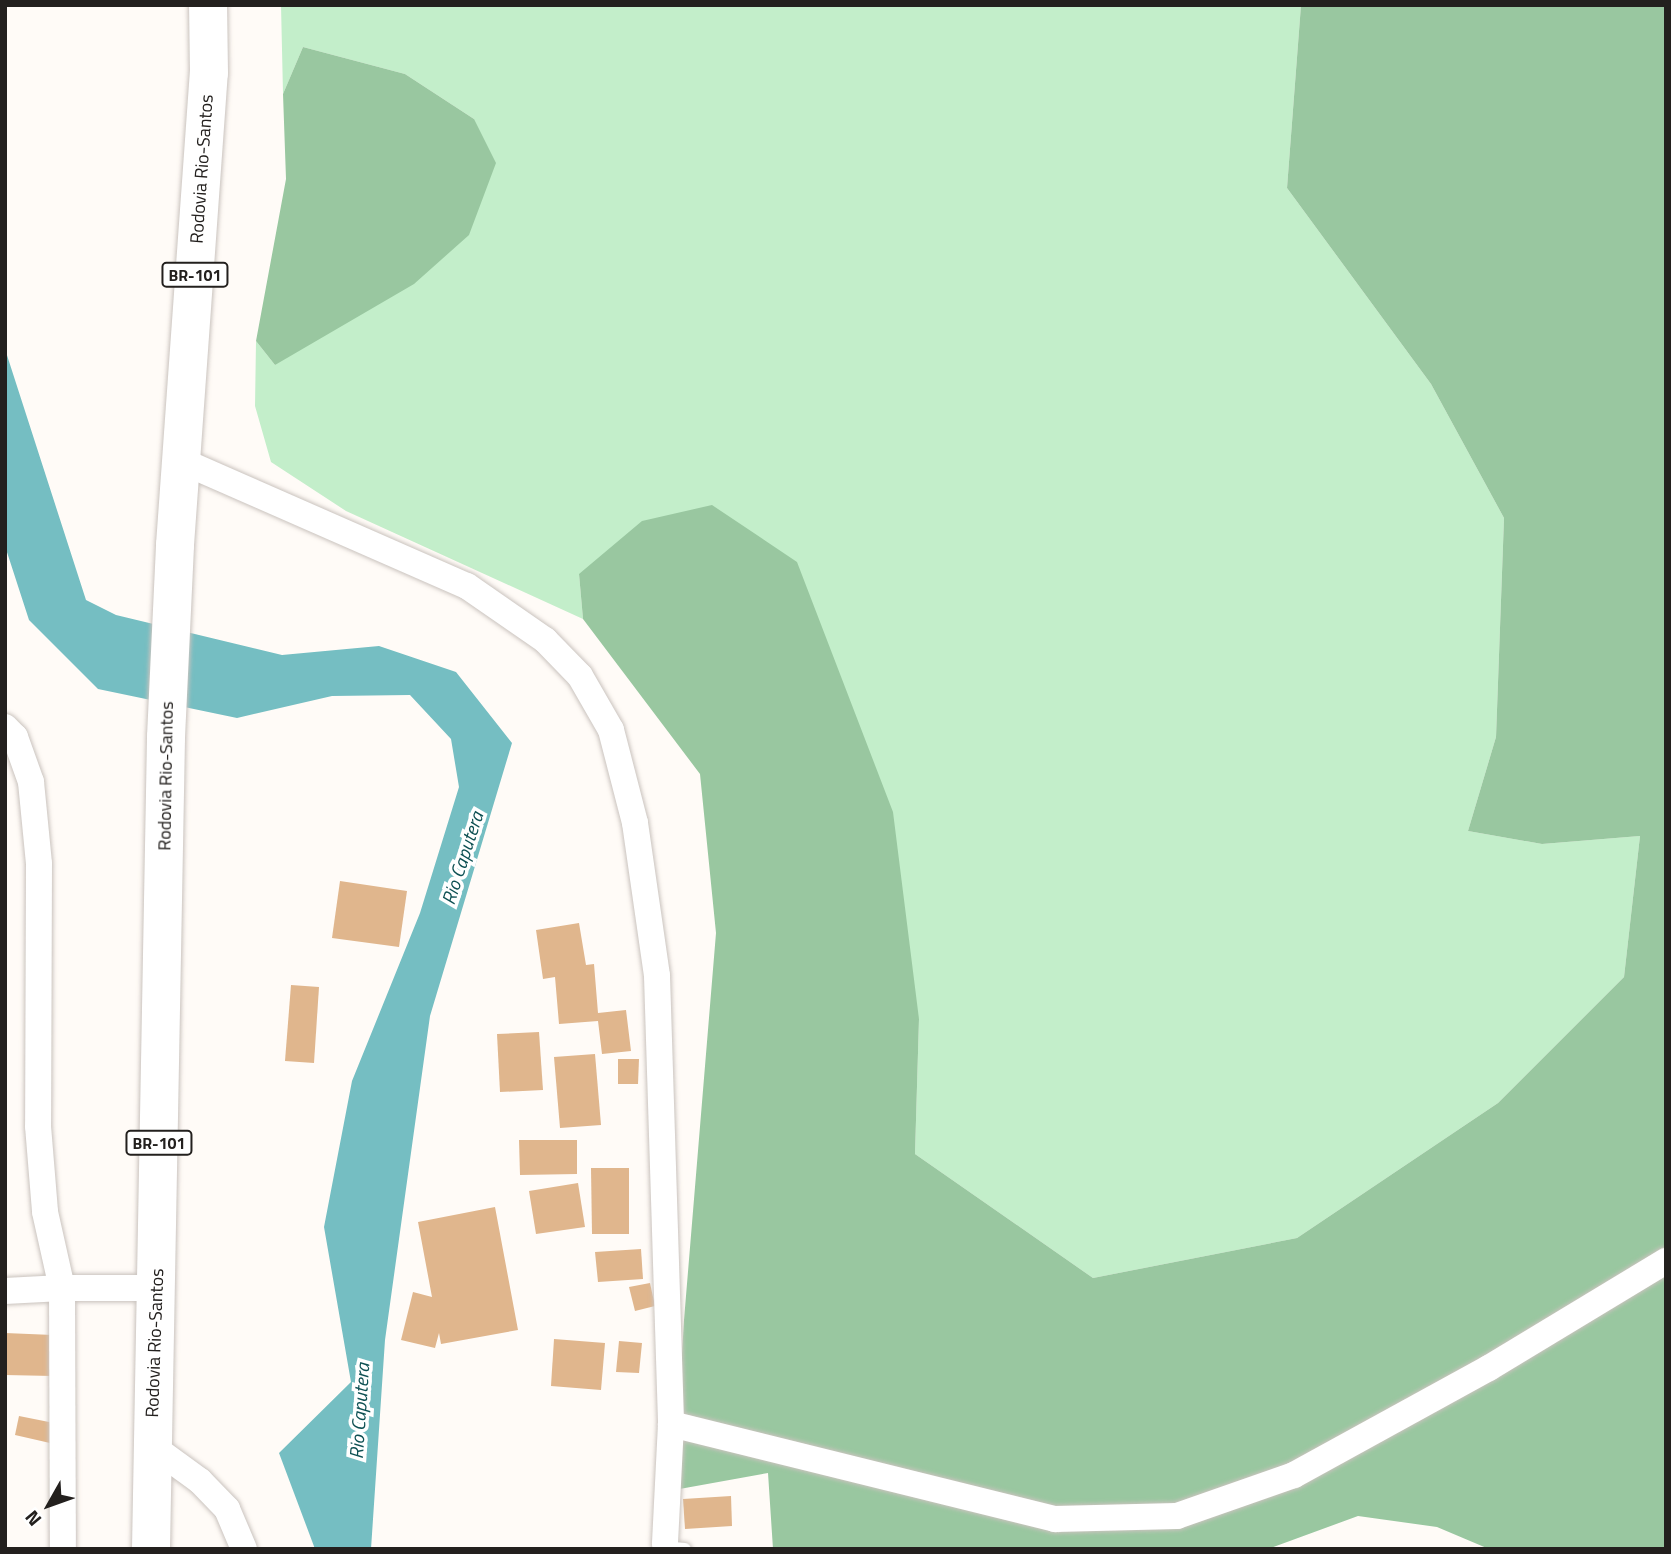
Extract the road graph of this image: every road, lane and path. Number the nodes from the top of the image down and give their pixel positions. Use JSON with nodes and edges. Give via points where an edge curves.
{"nodes":[{"id":1,"x":208,"y":5,"type":"edge"},
{"id":2,"x":184,"y":462,"type":"junction"},
{"id":3,"x":5,"y":727,"type":"edge"},
{"id":4,"x":1666,"y":1261,"type":"edge"},
{"id":5,"x":62,"y":1288,"type":"junction"},
{"id":6,"x":157,"y":1288,"type":"junction"},
{"id":7,"x":5,"y":1291,"type":"edge"},
{"id":8,"x":671,"y":1424,"type":"junction"},
{"id":9,"x":152,"y":1446,"type":"junction"},
{"id":10,"x":669,"y":1547,"type":"edge"},
{"id":11,"x":63,"y":1549,"type":"edge"},
{"id":12,"x":151,"y":1549,"type":"edge"},
{"id":13,"x":244,"y":1549,"type":"edge"}],
"edges":[{"from":1,"to":2,"type":"highway","name":"Rodovia Rio-Santos","number":"BR-101","via":[[209,73]]},
{"from":2,"to":6,"type":"highway","name":"Rodovia Rio-Santos","number":"BR-101","via":[[175,545],[166,737]]},
{"from":2,"to":8,"type":"street","via":[[467,586],[545,640],[580,676],[611,730],[635,823],[657,976]]},
{"from":3,"to":5,"type":"street","via":[[15,737],[31,782],[39,864],[38,1126],[45,1212]]},
{"from":4,"to":8,"type":"street","via":[[1500,1362],[1294,1475],[1177,1516],[1055,1519]]},
{"from":5,"to":6,"type":"street"},
{"from":5,"to":7,"type":"street"},
{"from":5,"to":11,"type":"street"},
{"from":6,"to":9,"type":"highway","name":"Rodovia Rio-Santos","number":"BR-101"},
{"from":8,"to":10,"type":"street"},
{"from":9,"to":12,"type":"highway","name":"Rodovia Rio-Santos","number":"BR-101"},
{"from":9,"to":13,"type":"street","via":[[201,1481],[227,1509]]}]}
